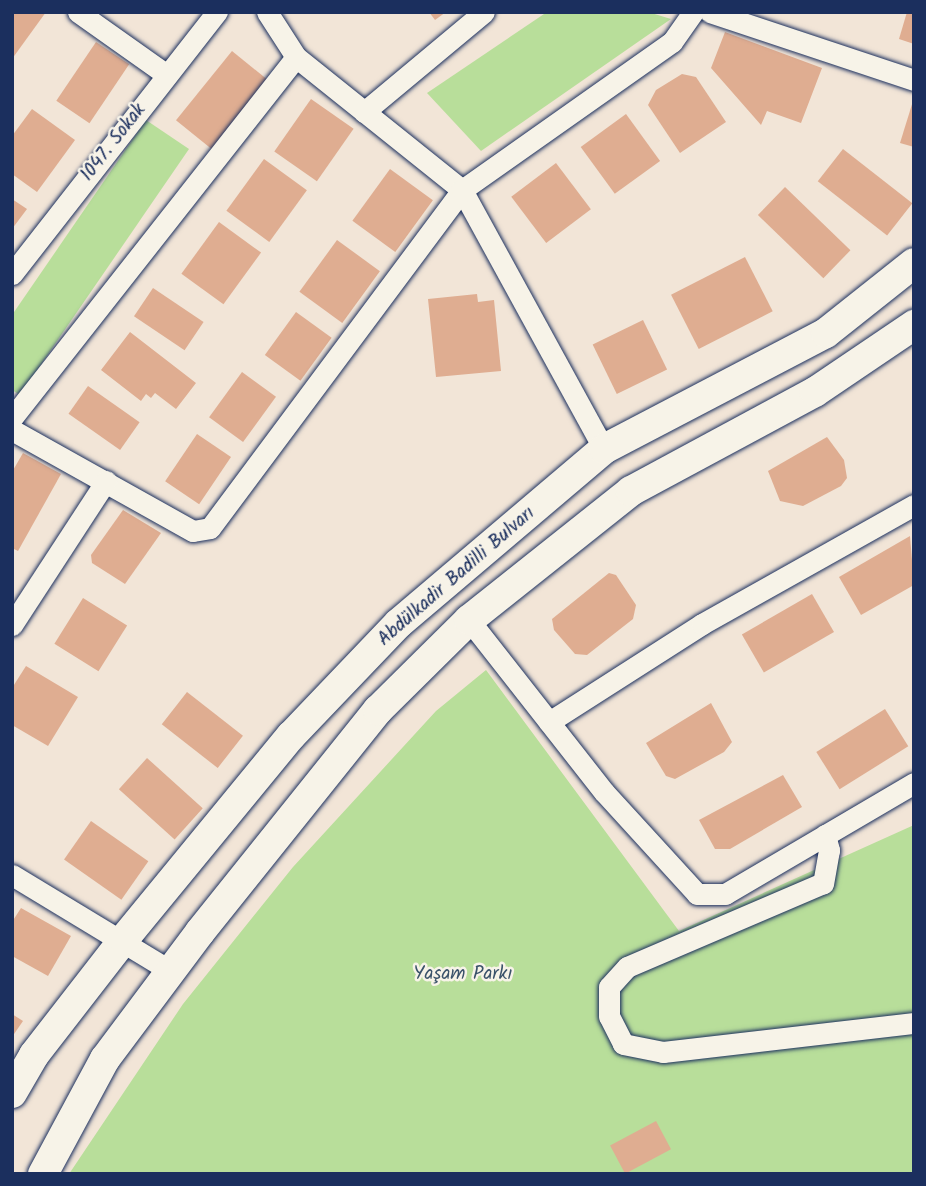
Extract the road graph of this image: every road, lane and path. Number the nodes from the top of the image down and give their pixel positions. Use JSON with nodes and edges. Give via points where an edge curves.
{"nodes":[{"id":1,"x":78,"y":12,"type":"edge"},
{"id":2,"x":216,"y":12,"type":"edge"},
{"id":3,"x":267,"y":12,"type":"edge"},
{"id":4,"x":484,"y":12,"type":"edge"},
{"id":5,"x":693,"y":12,"type":"edge"},
{"id":6,"x":710,"y":12,"type":"edge"},
{"id":7,"x":296,"y":57,"type":"junction"},
{"id":8,"x":167,"y":75,"type":"junction"},
{"id":9,"x":914,"y":80,"type":"edge"},
{"id":10,"x":365,"y":112,"type":"junction"},
{"id":11,"x":462,"y":190,"type":"junction"},
{"id":12,"x":914,"y":263,"type":"edge"},
{"id":13,"x":12,"y":274,"type":"edge"},
{"id":14,"x":914,"y":325,"type":"edge"},
{"id":15,"x":12,"y":418,"type":"edge"},
{"id":16,"x":12,"y":430,"type":"edge"},
{"id":17,"x":604,"y":449,"type":"junction"},
{"id":18,"x":106,"y":481,"type":"junction"},
{"id":19,"x":914,"y":505,"type":"edge"},
{"id":20,"x":469,"y":620,"type":"junction"},
{"id":21,"x":12,"y":625,"type":"edge"},
{"id":22,"x":549,"y":722,"type":"junction"},
{"id":23,"x":914,"y":783,"type":"edge"},
{"id":24,"x":825,"y":835,"type":"junction"},
{"id":25,"x":12,"y":875,"type":"edge"},
{"id":26,"x":124,"y":939,"type":"junction"},
{"id":27,"x":172,"y":972,"type":"junction"},
{"id":28,"x":914,"y":1023,"type":"edge"},
{"id":29,"x":12,"y":1093,"type":"edge"},
{"id":30,"x":43,"y":1174,"type":"edge"}],
"edges":[{"from":1,"to":8,"type":"street"},
{"from":2,"to":8,"type":"street","name":"1047. Sokak"},
{"from":3,"to":7,"type":"street"},
{"from":4,"to":10,"type":"street"},
{"from":5,"to":11,"type":"street","via":[[671,41]]},
{"from":6,"to":9,"type":"street"},
{"from":7,"to":10,"type":"street"},
{"from":7,"to":15,"type":"street"},
{"from":8,"to":13,"type":"street","name":"1047. Sokak"},
{"from":10,"to":11,"type":"street"},
{"from":11,"to":17,"type":"street"},
{"from":11,"to":18,"type":"street","via":[[210,528],[193,531]]},
{"from":12,"to":17,"type":"main road","name":"Abdülkadir Badilli Bulvarı","via":[[826,332]]},
{"from":14,"to":20,"type":"main road","name":"Abdülkadir Badilli Bulvarı","via":[[815,392],[631,491]]},
{"from":16,"to":18,"type":"street"},
{"from":17,"to":26,"type":"main road","name":"Abdülkadir Badilli Bulvarı","via":[[399,623],[291,736]]},
{"from":18,"to":21,"type":"street"},
{"from":19,"to":22,"type":"street","via":[[702,624]]},
{"from":20,"to":22,"type":"street"},
{"from":20,"to":27,"type":"main road","name":"Abdülkadir Badilli Bulvarı","via":[[379,710]]},
{"from":22,"to":24,"type":"street","via":[[604,792],[698,894],[724,894]]},
{"from":23,"to":24,"type":"street"},
{"from":24,"to":28,"type":"street","via":[[829,850],[823,883],[627,967],[609,987],[609,1016],[623,1044],[663,1052]]},
{"from":25,"to":26,"type":"street"},
{"from":26,"to":27,"type":"street"},
{"from":26,"to":29,"type":"main road","name":"Abdülkadir Badilli Bulvarı","via":[[34,1055]]},
{"from":27,"to":30,"type":"main road","name":"Abdülkadir Badilli Bulvarı","via":[[105,1059]]}]}
